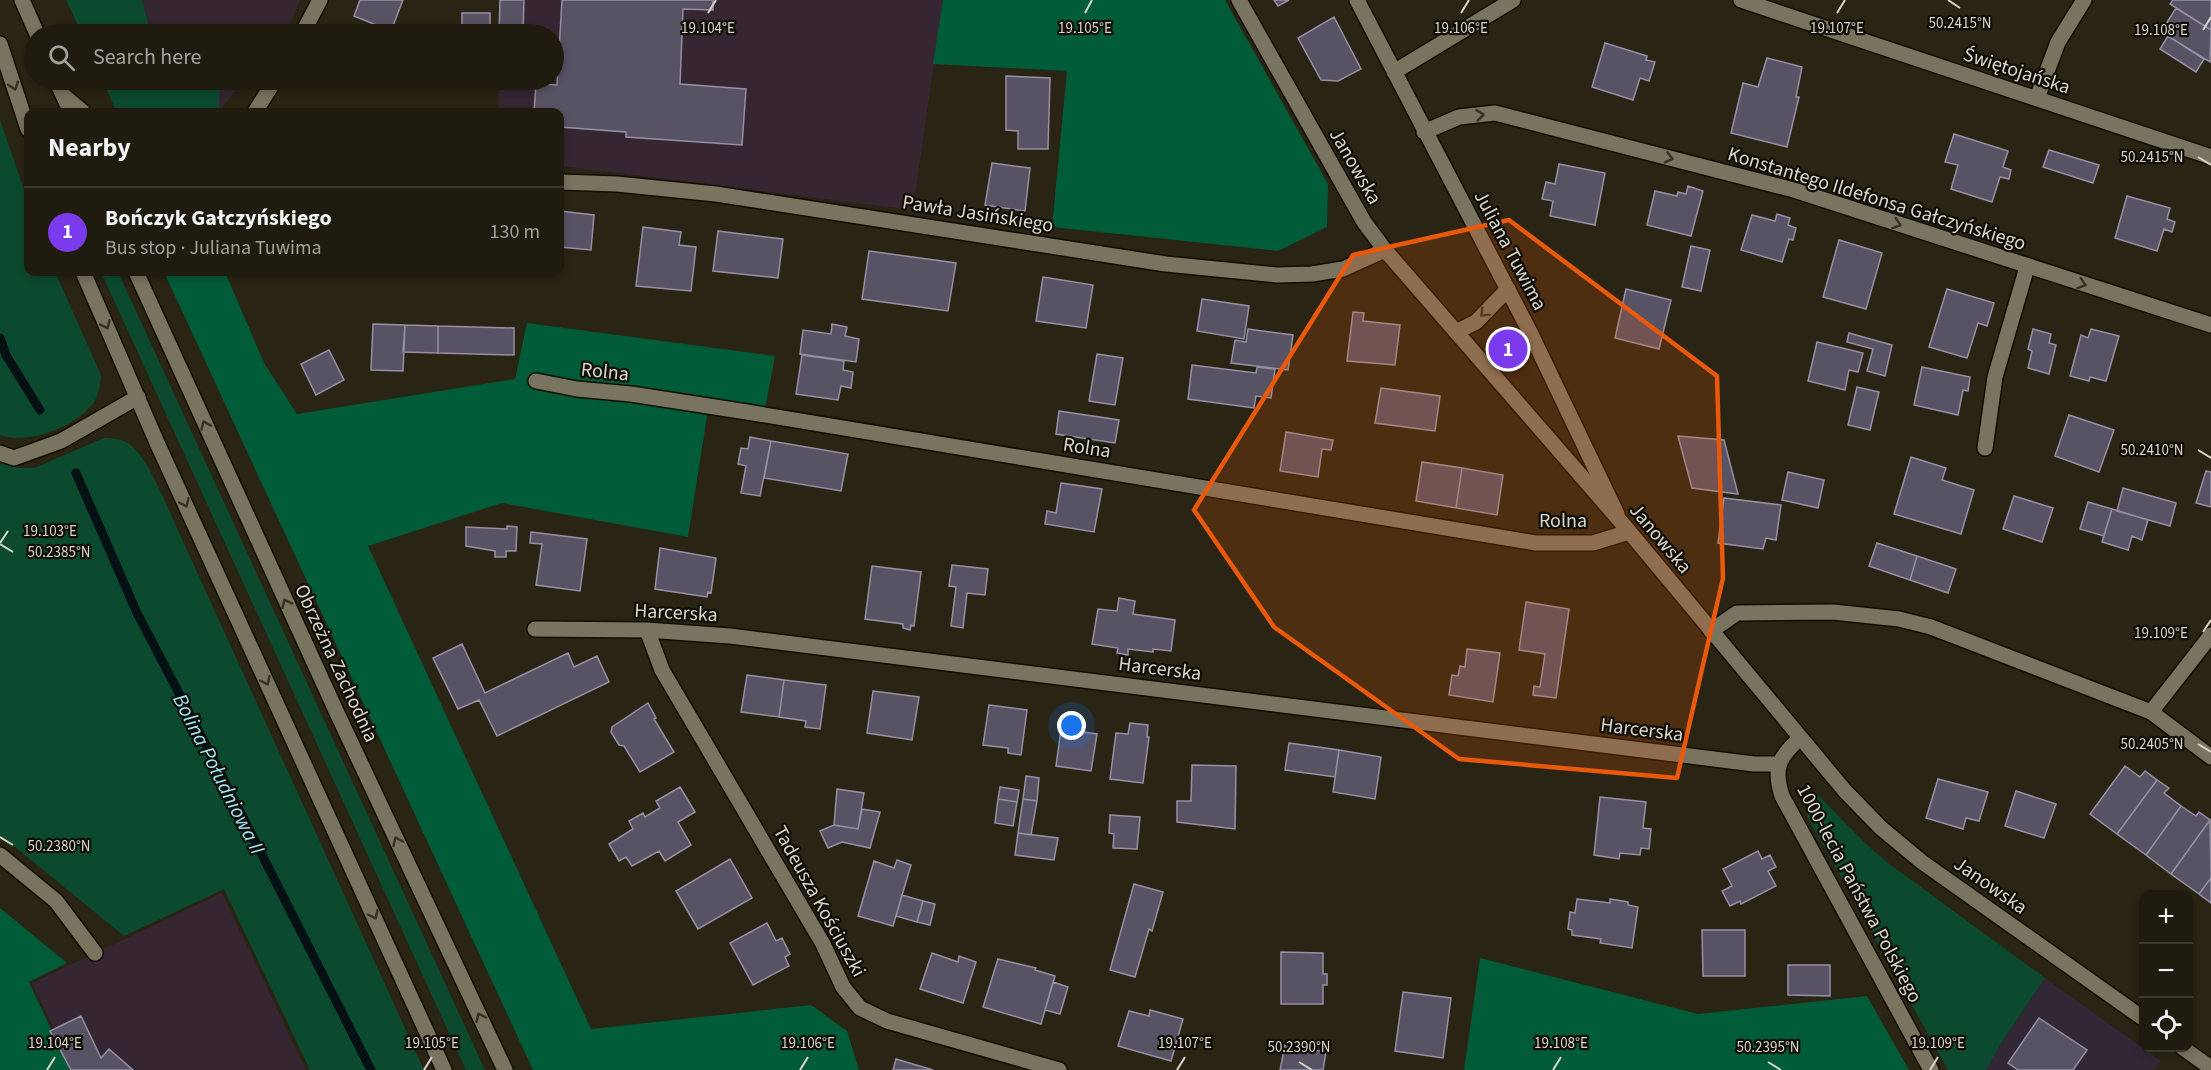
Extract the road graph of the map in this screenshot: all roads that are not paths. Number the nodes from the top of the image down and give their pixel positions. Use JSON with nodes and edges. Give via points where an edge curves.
{"nodes":[{"id":1,"x":22,"y":0,"type":"edge"},
{"id":2,"x":320,"y":0,"type":"edge"},
{"id":3,"x":1239,"y":0,"type":"edge"},
{"id":4,"x":1357,"y":0,"type":"edge"},
{"id":5,"x":1513,"y":0,"type":"edge"},
{"id":6,"x":1741,"y":0,"type":"edge"},
{"id":7,"x":2084,"y":0,"type":"edge"},
{"id":8,"x":33,"y":24,"type":"edge"},
{"id":9,"x":307,"y":24,"type":"edge"},
{"id":10,"x":0,"y":44,"type":"edge"},
{"id":11,"x":1394,"y":72,"type":"junction"},
{"id":12,"x":61,"y":90,"type":"edge"},
{"id":13,"x":269,"y":90,"type":"edge"},
{"id":14,"x":64,"y":96,"type":"junction"},
{"id":15,"x":2037,"y":98,"type":"junction"},
{"id":16,"x":69,"y":108,"type":"edge"},
{"id":17,"x":78,"y":108,"type":"edge"},
{"id":18,"x":258,"y":108,"type":"edge"},
{"id":19,"x":24,"y":117,"type":"edge"},
{"id":20,"x":1424,"y":132,"type":"junction"},
{"id":21,"x":2211,"y":157,"type":"edge"},
{"id":22,"x":564,"y":182,"type":"edge"},
{"id":23,"x":1385,"y":250,"type":"junction"},
{"id":24,"x":2027,"y":267,"type":"junction"},
{"id":25,"x":85,"y":276,"type":"edge"},
{"id":26,"x":138,"y":276,"type":"edge"},
{"id":27,"x":1508,"y":289,"type":"junction"},
{"id":28,"x":2211,"y":325,"type":"edge"},
{"id":29,"x":1456,"y":332,"type":"junction"},
{"id":30,"x":536,"y":381,"type":"dead end"},
{"id":31,"x":138,"y":398,"type":"junction"},
{"id":32,"x":1985,"y":448,"type":"dead end"},
{"id":33,"x":0,"y":453,"type":"edge"},
{"id":34,"x":1625,"y":527,"type":"junction"},
{"id":35,"x":535,"y":629,"type":"dead end"},
{"id":36,"x":647,"y":630,"type":"junction"},
{"id":37,"x":1711,"y":631,"type":"junction"},
{"id":38,"x":2211,"y":635,"type":"edge"},
{"id":39,"x":2151,"y":712,"type":"junction"},
{"id":40,"x":1800,"y":738,"type":"junction"},
{"id":41,"x":2211,"y":757,"type":"edge"},
{"id":42,"x":1779,"y":764,"type":"junction"},
{"id":43,"x":0,"y":855,"type":"edge"},
{"id":44,"x":95,"y":953,"type":"dead end"},
{"id":45,"x":2139,"y":1015,"type":"edge"},
{"id":46,"x":2190,"y":1052,"type":"edge"},
{"id":47,"x":2211,"y":1068,"type":"edge"},
{"id":48,"x":444,"y":1070,"type":"edge"},
{"id":49,"x":505,"y":1070,"type":"edge"},
{"id":50,"x":1059,"y":1070,"type":"edge"},
{"id":51,"x":1931,"y":1070,"type":"edge"}],
"edges":[{"from":1,"to":8,"type":"street"},
{"from":2,"to":9,"type":"street"},
{"from":3,"to":23,"type":"street","name":"Janowska","via":[[1364,222]]},
{"from":4,"to":11,"type":"street","name":"Juliana Tuwima"},
{"from":5,"to":11,"type":"street"},
{"from":6,"to":15,"type":"street","name":"Świętojańska"},
{"from":7,"to":15,"type":"street","via":[[2058,42]]},
{"from":10,"to":19,"type":"street","one_way":true},
{"from":11,"to":20,"type":"street","name":"Juliana Tuwima"},
{"from":12,"to":14,"type":"street"},
{"from":13,"to":18,"type":"street"},
{"from":14,"to":16,"type":"street"},
{"from":14,"to":17,"type":"street"},
{"from":15,"to":21,"type":"street","name":"Świętojańska"},
{"from":20,"to":24,"type":"street","name":"Konstantego Ildefonsa Gałczyńskiego","one_way":true,"via":[[1459,117],[1495,113],[1794,190]]},
{"from":20,"to":27,"type":"street","name":"Juliana Tuwima"},
{"from":22,"to":23,"type":"street","name":"Pawła Jasińskiego","via":[[716,194],[1166,264],[1277,275],[1343,270]]},
{"from":23,"to":29,"type":"street","name":"Janowska"},
{"from":24,"to":28,"type":"street","name":"Konstantego Ildefonsa Gałczyńskiego","one_way":true},
{"from":24,"to":32,"type":"street","via":[[1995,377]]},
{"from":25,"to":31,"type":"street","one_way":true},
{"from":49,"to":26,"type":"street","name":"Obrzeżna Zachodnia","one_way":true},
{"from":27,"to":29,"type":"street","one_way":true,"via":[[1476,322]]},
{"from":27,"to":34,"type":"street","name":"Juliana Tuwima"},
{"from":29,"to":34,"type":"street","name":"Janowska"},
{"from":30,"to":34,"type":"street","name":"Rolna","via":[[747,412],[1536,543],[1593,543]]},
{"from":31,"to":33,"type":"street","via":[[62,441],[14,458]]},
{"from":31,"to":48,"type":"street","one_way":true},
{"from":34,"to":37,"type":"street","name":"Janowska"},
{"from":35,"to":36,"type":"street","name":"Harcerska"},
{"from":36,"to":42,"type":"street","name":"Harcerska","via":[[730,636],[1754,764]]},
{"from":36,"to":50,"type":"street","name":"Tadeusza Kościuszki","via":[[662,670],[823,944],[843,987],[860,1008],[887,1021]]},
{"from":37,"to":39,"type":"street","via":[[1737,613],[1833,612],[1899,619],[1931,627]]},
{"from":37,"to":40,"type":"street","name":"Janowska"},
{"from":38,"to":39,"type":"street"},
{"from":39,"to":41,"type":"street"},
{"from":40,"to":42,"type":"street"},
{"from":40,"to":45,"type":"street","name":"Janowska","via":[[1881,828]]},
{"from":42,"to":51,"type":"street","name":"1000-lecia Państwa Polskiego","via":[[1777,781],[1782,796]]},
{"from":43,"to":44,"type":"street","via":[[56,901]]},
{"from":46,"to":47,"type":"street"}]}
